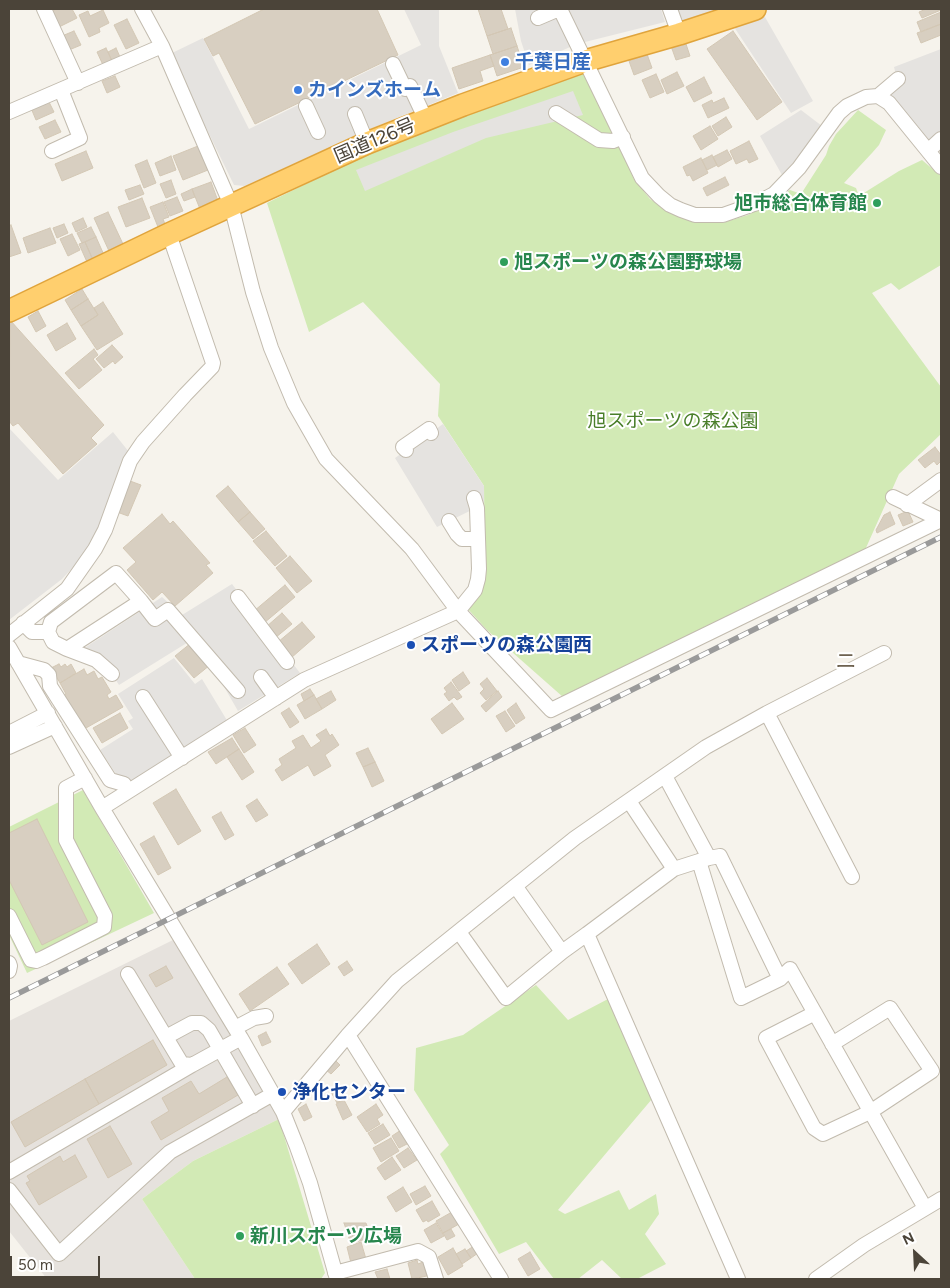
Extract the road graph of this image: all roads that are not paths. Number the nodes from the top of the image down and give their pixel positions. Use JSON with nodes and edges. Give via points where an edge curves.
{"nodes":[{"id":1,"x":44,"y":9,"type":"edge"},
{"id":2,"x":142,"y":9,"type":"edge"},
{"id":3,"x":560,"y":9,"type":"edge"},
{"id":4,"x":670,"y":9,"type":"edge"},
{"id":5,"x":755,"y":9,"type":"edge"},
{"id":6,"x":719,"y":14,"type":"edge"},
{"id":7,"x":538,"y":18,"type":"dead end"},
{"id":8,"x":679,"y":34,"type":"junction"},
{"id":9,"x":162,"y":46,"type":"junction"},
{"id":10,"x":585,"y":61,"type":"junction"},
{"id":11,"x":393,"y":64,"type":"dead end"},
{"id":12,"x":898,"y":79,"type":"dead end"},
{"id":13,"x":78,"y":83,"type":"junction"},
{"id":14,"x":61,"y":90,"type":"junction"},
{"id":15,"x":878,"y":96,"type":"junction"},
{"id":16,"x":306,"y":106,"type":"dead end"},
{"id":17,"x":9,"y":112,"type":"edge"},
{"id":18,"x":556,"y":113,"type":"dead end"},
{"id":19,"x":355,"y":114,"type":"dead end"},
{"id":20,"x":426,"y":120,"type":"junction"},
{"id":21,"x":318,"y":132,"type":"dead end"},
{"id":22,"x":623,"y":137,"type":"junction"},
{"id":23,"x":941,"y":139,"type":"edge"},
{"id":24,"x":367,"y":143,"type":"junction"},
{"id":25,"x":52,"y":150,"type":"dead end"},
{"id":26,"x":928,"y":150,"type":"junction"},
{"id":27,"x":941,"y":167,"type":"edge"},
{"id":28,"x":231,"y":205,"type":"junction"},
{"id":29,"x":169,"y":234,"type":"junction"},
{"id":30,"x":9,"y":311,"type":"edge"},
{"id":31,"x":431,"y":433,"type":"dead end"},
{"id":32,"x":406,"y":450,"type":"dead end"},
{"id":33,"x":941,"y":480,"type":"edge"},
{"id":34,"x":893,"y":497,"type":"dead end"},
{"id":35,"x":474,"y":498,"type":"dead end"},
{"id":36,"x":907,"y":505,"type":"junction"},
{"id":37,"x":941,"y":520,"type":"edge"},
{"id":38,"x":449,"y":522,"type":"dead end"},
{"id":39,"x":478,"y":539,"type":"junction"},
{"id":40,"x":238,"y":597,"type":"dead end"},
{"id":41,"x":141,"y":600,"type":"junction"},
{"id":42,"x":458,"y":612,"type":"junction"},
{"id":43,"x":23,"y":623,"type":"junction"},
{"id":44,"x":48,"y":632,"type":"junction"},
{"id":45,"x":9,"y":634,"type":"edge"},
{"id":46,"x":9,"y":647,"type":"edge"},
{"id":47,"x":66,"y":649,"type":"junction"},
{"id":48,"x":884,"y":653,"type":"dead end"},
{"id":49,"x":18,"y":662,"type":"junction"},
{"id":50,"x":287,"y":662,"type":"dead end"},
{"id":51,"x":112,"y":674,"type":"dead end"},
{"id":52,"x":261,"y":677,"type":"dead end"},
{"id":53,"x":238,"y":691,"type":"dead end"},
{"id":54,"x":143,"y":697,"type":"dead end"},
{"id":55,"x":276,"y":698,"type":"junction"},
{"id":56,"x":48,"y":713,"type":"junction"},
{"id":57,"x":767,"y":713,"type":"junction"},
{"id":58,"x":55,"y":726,"type":"junction"},
{"id":59,"x":9,"y":732,"type":"edge"},
{"id":60,"x":9,"y":747,"type":"edge"},
{"id":61,"x":182,"y":758,"type":"junction"},
{"id":62,"x":103,"y":762,"type":"junction"},
{"id":63,"x":84,"y":776,"type":"junction"},
{"id":64,"x":665,"y":776,"type":"junction"},
{"id":65,"x":124,"y":784,"type":"dead end"},
{"id":66,"x":629,"y":801,"type":"junction"},
{"id":67,"x":102,"y":808,"type":"junction"},
{"id":68,"x":704,"y":859,"type":"junction"},
{"id":69,"x":674,"y":869,"type":"junction"},
{"id":70,"x":852,"y":877,"type":"dead end"},
{"id":71,"x":516,"y":887,"type":"junction"},
{"id":72,"x":9,"y":916,"type":"edge"},
{"id":73,"x":458,"y":932,"type":"junction"},
{"id":74,"x":587,"y":934,"type":"junction"},
{"id":75,"x":562,"y":952,"type":"junction"},
{"id":76,"x":9,"y":963,"type":"edge"},
{"id":77,"x":9,"y":971,"type":"edge"},
{"id":78,"x":128,"y":974,"type":"dead end"},
{"id":79,"x":780,"y":979,"type":"junction"},
{"id":80,"x":814,"y":1013,"type":"junction"},
{"id":81,"x":266,"y":1016,"type":"dead end"},
{"id":82,"x":238,"y":1033,"type":"junction"},
{"id":83,"x":348,"y":1035,"type":"junction"},
{"id":84,"x":166,"y":1037,"type":"junction"},
{"id":85,"x":832,"y":1044,"type":"junction"},
{"id":86,"x":220,"y":1051,"type":"junction"},
{"id":87,"x":192,"y":1065,"type":"junction"},
{"id":88,"x":273,"y":1094,"type":"junction"},
{"id":89,"x":253,"y":1106,"type":"junction"},
{"id":90,"x":283,"y":1112,"type":"junction"},
{"id":91,"x":870,"y":1112,"type":"junction"},
{"id":92,"x":9,"y":1172,"type":"edge"},
{"id":93,"x":9,"y":1190,"type":"edge"},
{"id":94,"x":941,"y":1199,"type":"edge"},
{"id":95,"x":925,"y":1208,"type":"junction"},
{"id":96,"x":336,"y":1276,"type":"edge"},
{"id":97,"x":436,"y":1279,"type":"edge"},
{"id":98,"x":501,"y":1279,"type":"edge"},
{"id":99,"x":738,"y":1279,"type":"edge"},
{"id":100,"x":816,"y":1279,"type":"edge"}],
"edges":[{"from":1,"to":13,"type":"street"},
{"from":2,"to":9,"type":"street"},
{"from":3,"to":7,"type":"street"},
{"from":3,"to":10,"type":"street"},
{"from":4,"to":8,"type":"street"},
{"from":5,"to":6,"type":"highway","name":"国道126号"},
{"from":6,"to":8,"type":"highway","name":"国道126号"},
{"from":8,"to":10,"type":"highway","name":"国道126号"},
{"from":9,"to":13,"type":"street"},
{"from":9,"to":28,"type":"street"},
{"from":10,"to":20,"type":"highway","name":"国道126号"},
{"from":10,"to":22,"type":"street"},
{"from":11,"to":20,"type":"street"},
{"from":12,"to":15,"type":"street"},
{"from":13,"to":14,"type":"street"},
{"from":14,"to":17,"type":"street"},
{"from":14,"to":25,"type":"street","via":[[80,138]]},
{"from":15,"to":22,"type":"street","via":[[866,97],[839,113],[799,168],[774,194],[723,215],[695,215],[670,205],[642,178]]},
{"from":15,"to":26,"type":"street","via":[[889,103]]},
{"from":16,"to":21,"type":"street"},
{"from":18,"to":22,"type":"street","via":[[599,140],[613,141]]},
{"from":19,"to":24,"type":"street"},
{"from":20,"to":24,"type":"highway","name":"国道126号"},
{"from":23,"to":26,"type":"street"},
{"from":24,"to":28,"type":"highway","name":"国道126号"},
{"from":26,"to":27,"type":"street"},
{"from":28,"to":29,"type":"highway","name":"国道126号"},
{"from":28,"to":42,"type":"street","via":[[253,292],[271,348],[294,403],[326,459],[412,549]]},
{"from":29,"to":30,"type":"highway","name":"国道126号"},
{"from":29,"to":43,"type":"street","via":[[212,367],[143,442],[130,462],[105,530],[67,589]]},
{"from":31,"to":32,"type":"street","via":[[429,429],[403,447]]},
{"from":33,"to":36,"type":"street"},
{"from":34,"to":36,"type":"street"},
{"from":35,"to":39,"type":"street"},
{"from":36,"to":37,"type":"street"},
{"from":37,"to":42,"type":"street","via":[[552,710]]},
{"from":38,"to":39,"type":"street","via":[[462,538]]},
{"from":39,"to":42,"type":"street","via":[[479,569],[475,590]]},
{"from":40,"to":50,"type":"street"},
{"from":41,"to":44,"type":"street","via":[[116,573],[51,622]]},
{"from":41,"to":47,"type":"street"},
{"from":41,"to":53,"type":"street","via":[[155,619],[168,610]]},
{"from":42,"to":55,"type":"street","via":[[304,680]]},
{"from":43,"to":44,"type":"street","via":[[32,632]]},
{"from":43,"to":45,"type":"street"},
{"from":44,"to":47,"type":"street","via":[[53,642]]},
{"from":46,"to":49,"type":"street"},
{"from":47,"to":51,"type":"street","via":[[96,660]]},
{"from":48,"to":57,"type":"street"},
{"from":49,"to":56,"type":"street"},
{"from":49,"to":62,"type":"street","via":[[44,670],[49,675],[50,686]]},
{"from":52,"to":55,"type":"street"},
{"from":54,"to":61,"type":"street"},
{"from":55,"to":61,"type":"street"},
{"from":56,"to":58,"type":"street"},
{"from":56,"to":59,"type":"street"},
{"from":57,"to":64,"type":"street","via":[[706,747]]},
{"from":57,"to":70,"type":"street"},
{"from":58,"to":60,"type":"street"},
{"from":58,"to":63,"type":"street"},
{"from":61,"to":67,"type":"street"},
{"from":62,"to":63,"type":"street"},
{"from":62,"to":65,"type":"street","via":[[110,780]]},
{"from":63,"to":67,"type":"street"},
{"from":63,"to":72,"type":"street","via":[[66,788],[66,840],[105,916],[104,927],[36,961],[31,960]]},
{"from":64,"to":66,"type":"street"},
{"from":64,"to":68,"type":"street"},
{"from":66,"to":69,"type":"street"},
{"from":66,"to":71,"type":"street","via":[[575,838]]},
{"from":67,"to":82,"type":"street"},
{"from":68,"to":69,"type":"street"},
{"from":68,"to":79,"type":"street","via":[[720,856]]},
{"from":68,"to":79,"type":"street","via":[[741,998]]},
{"from":69,"to":74,"type":"street"},
{"from":71,"to":73,"type":"street"},
{"from":71,"to":75,"type":"street"},
{"from":73,"to":75,"type":"street","via":[[506,998]]},
{"from":73,"to":83,"type":"street","via":[[397,981]]},
{"from":74,"to":75,"type":"street"},
{"from":74,"to":99,"type":"street"},
{"from":76,"to":77,"type":"street"},
{"from":78,"to":84,"type":"street"},
{"from":79,"to":80,"type":"street","via":[[790,969]]},
{"from":80,"to":85,"type":"street"},
{"from":80,"to":91,"type":"street","via":[[766,1038],[814,1128],[823,1134]]},
{"from":81,"to":82,"type":"street","via":[[254,1018]]},
{"from":82,"to":86,"type":"street"},
{"from":82,"to":88,"type":"street"},
{"from":83,"to":90,"type":"street"},
{"from":83,"to":98,"type":"street"},
{"from":84,"to":86,"type":"street","via":[[192,1023],[201,1023],[209,1030]]},
{"from":84,"to":87,"type":"street","via":[[182,1064]]},
{"from":85,"to":91,"type":"street"},
{"from":85,"to":91,"type":"street","via":[[890,1008],[932,1070]]},
{"from":86,"to":87,"type":"street"},
{"from":86,"to":89,"type":"street"},
{"from":87,"to":92,"type":"street"},
{"from":88,"to":89,"type":"street"},
{"from":88,"to":90,"type":"street"},
{"from":89,"to":93,"type":"street","via":[[170,1152],[59,1254]]},
{"from":90,"to":96,"type":"street","via":[[310,1183]]},
{"from":91,"to":95,"type":"street"},
{"from":94,"to":95,"type":"street"},
{"from":95,"to":100,"type":"street"},
{"from":96,"to":97,"type":"street","via":[[418,1251],[429,1257]]}]}
